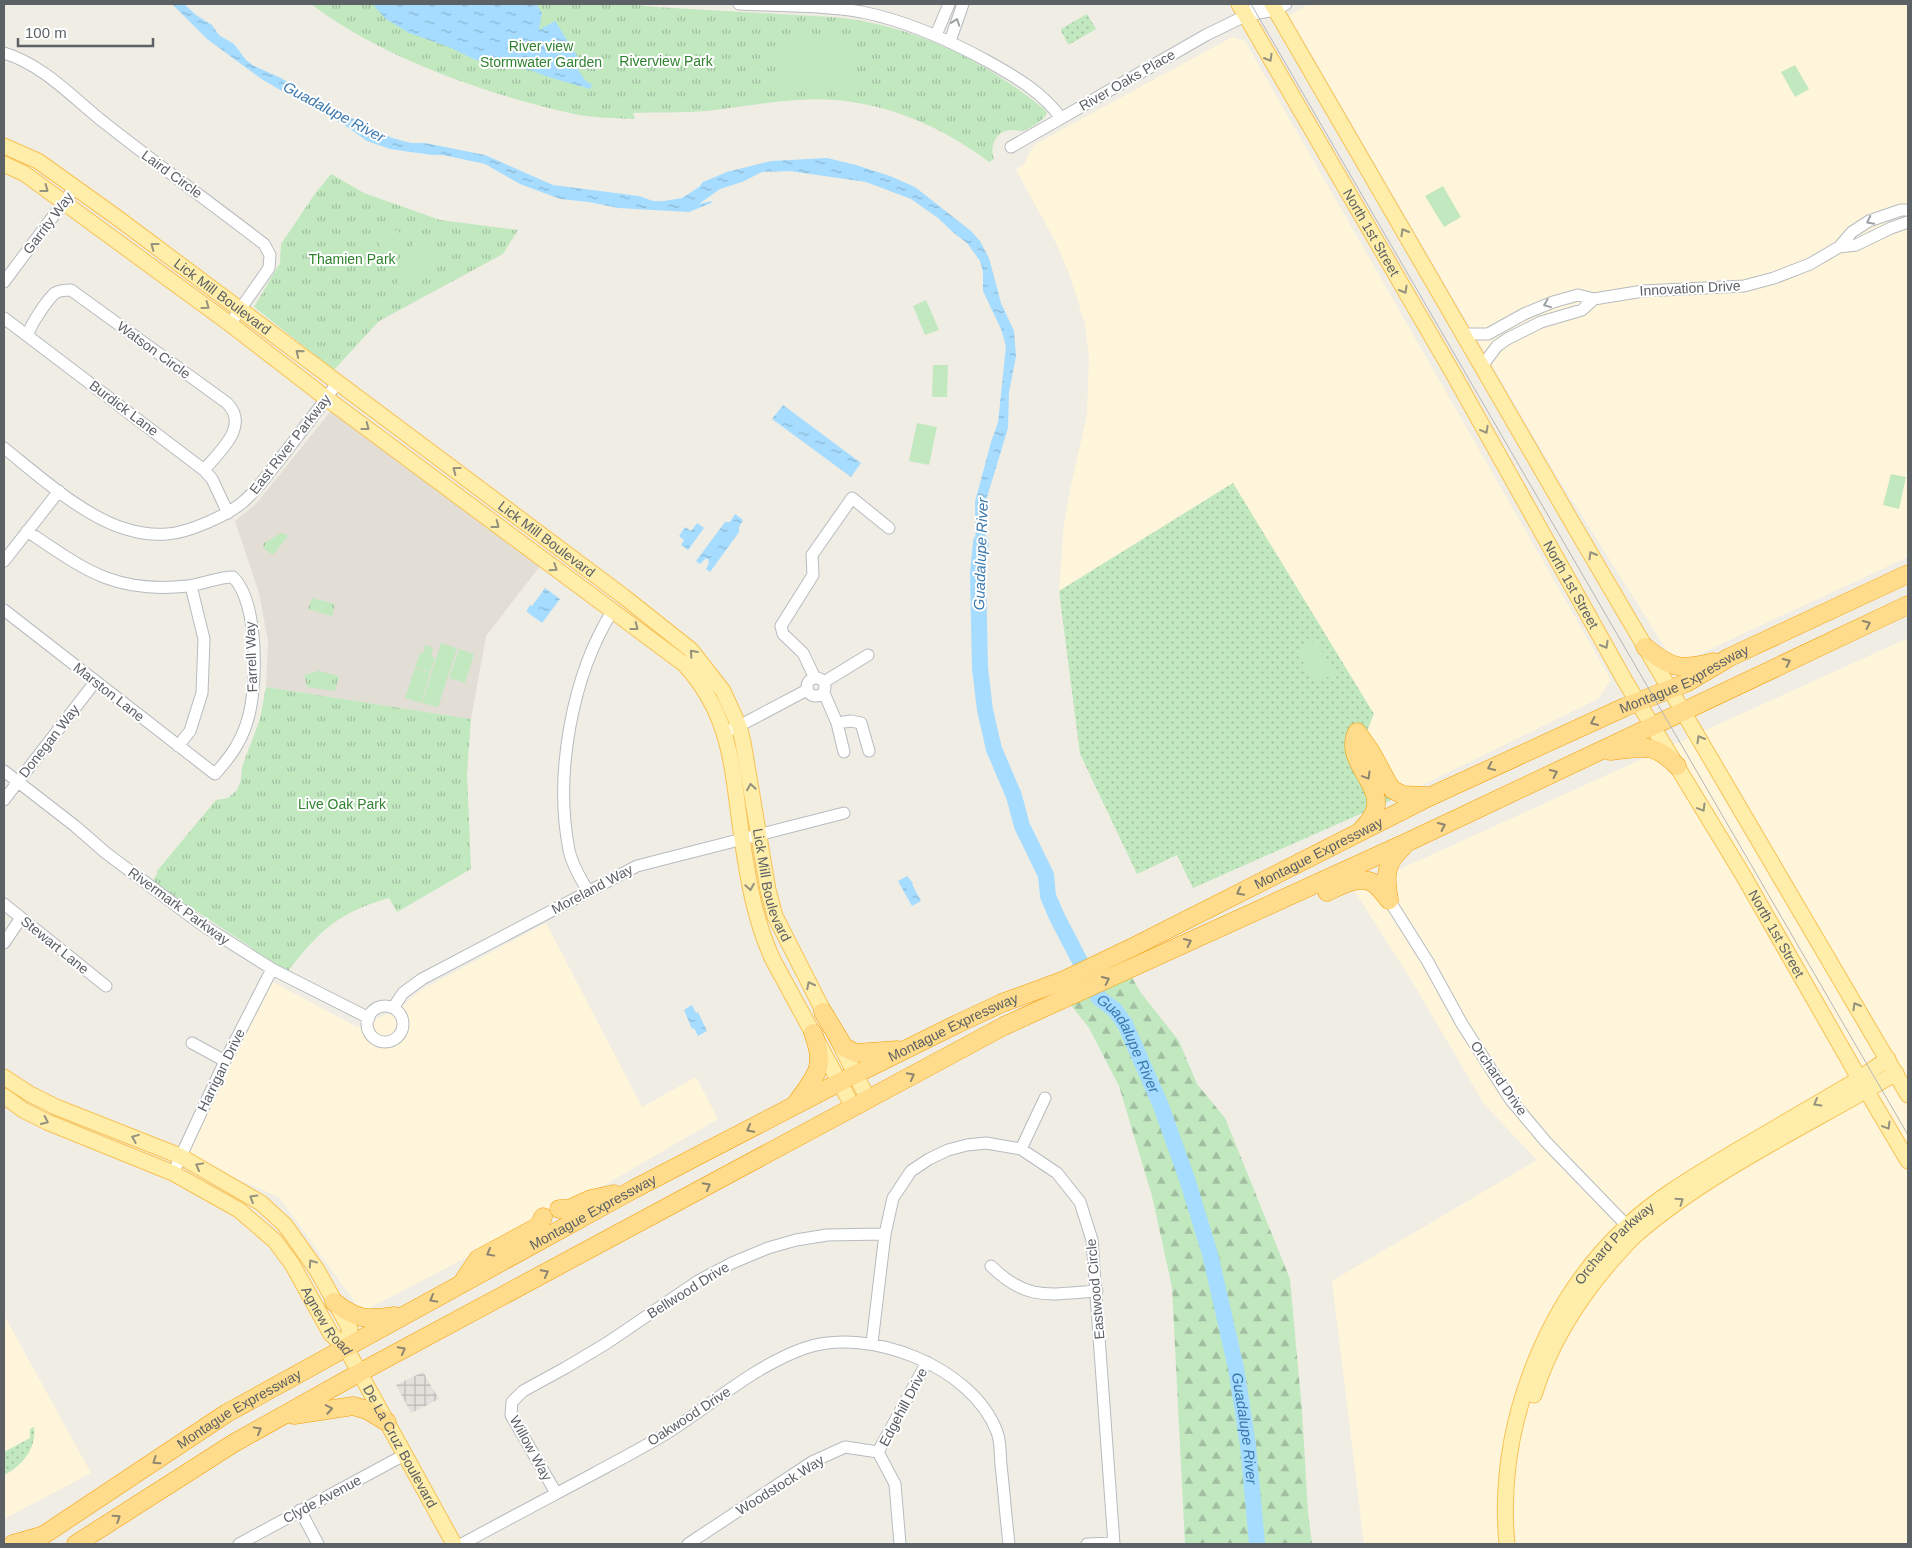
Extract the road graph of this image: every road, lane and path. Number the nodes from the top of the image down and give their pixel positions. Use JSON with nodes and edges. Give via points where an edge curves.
{"nodes":[{"id":1,"x":739,"y":4,"type":"edge"},
{"id":2,"x":949,"y":4,"type":"edge"},
{"id":3,"x":963,"y":4,"type":"edge"},
{"id":4,"x":1260,"y":4,"type":"edge"},
{"id":5,"x":1278,"y":6,"type":"edge"},
{"id":6,"x":1242,"y":10,"type":"edge"},
{"id":7,"x":936,"y":35,"type":"junction"},
{"id":8,"x":950,"y":41,"type":"junction"},
{"id":9,"x":4,"y":53,"type":"edge"},
{"id":10,"x":1061,"y":118,"type":"junction"},
{"id":11,"x":4,"y":146,"type":"edge"},
{"id":12,"x":1011,"y":148,"type":"dead end"},
{"id":13,"x":4,"y":164,"type":"edge"},
{"id":14,"x":75,"y":187,"type":"junction"},
{"id":15,"x":63,"y":202,"type":"junction"},
{"id":16,"x":1908,"y":210,"type":"edge"},
{"id":17,"x":1908,"y":222,"type":"edge"},
{"id":18,"x":1839,"y":247,"type":"junction"},
{"id":19,"x":4,"y":282,"type":"edge"},
{"id":20,"x":1594,"y":299,"type":"junction"},
{"id":21,"x":240,"y":309,"type":"junction"},
{"id":22,"x":4,"y":318,"type":"edge"},
{"id":23,"x":230,"y":324,"type":"junction"},
{"id":24,"x":1464,"y":334,"type":"junction"},
{"id":25,"x":28,"y":335,"type":"junction"},
{"id":26,"x":1482,"y":366,"type":"junction"},
{"id":27,"x":337,"y":383,"type":"junction"},
{"id":28,"x":326,"y":398,"type":"junction"},
{"id":29,"x":4,"y":448,"type":"edge"},
{"id":30,"x":204,"y":470,"type":"junction"},
{"id":31,"x":59,"y":490,"type":"junction"},
{"id":32,"x":228,"y":513,"type":"junction"},
{"id":33,"x":889,"y":528,"type":"dead end"},
{"id":34,"x":27,"y":531,"type":"junction"},
{"id":35,"x":4,"y":561,"type":"edge"},
{"id":36,"x":1908,"y":574,"type":"edge"},
{"id":37,"x":191,"y":586,"type":"junction"},
{"id":38,"x":1908,"y":605,"type":"edge"},
{"id":39,"x":4,"y":610,"type":"edge"},
{"id":40,"x":613,"y":610,"type":"junction"},
{"id":41,"x":1645,"y":646,"type":"junction"},
{"id":42,"x":868,"y":655,"type":"dead end"},
{"id":43,"x":1730,"y":658,"type":"junction"},
{"id":44,"x":95,"y":682,"type":"junction"},
{"id":45,"x":821,"y":684,"type":"junction"},
{"id":46,"x":1671,"y":689,"type":"junction"},
{"id":47,"x":806,"y":690,"type":"junction"},
{"id":48,"x":1638,"y":702,"type":"junction"},
{"id":49,"x":1684,"y":712,"type":"junction"},
{"id":50,"x":837,"y":723,"type":"junction"},
{"id":51,"x":739,"y":726,"type":"junction"},
{"id":52,"x":1653,"y":726,"type":"junction"},
{"id":53,"x":725,"y":732,"type":"junction"},
{"id":54,"x":178,"y":746,"type":"junction"},
{"id":55,"x":869,"y":751,"type":"dead end"},
{"id":56,"x":844,"y":752,"type":"dead end"},
{"id":57,"x":1597,"y":752,"type":"junction"},
{"id":58,"x":1677,"y":766,"type":"junction"},
{"id":59,"x":4,"y":771,"type":"edge"},
{"id":60,"x":215,"y":774,"type":"joint"},
{"id":61,"x":17,"y":782,"type":"junction"},
{"id":62,"x":1429,"y":797,"type":"junction"},
{"id":63,"x":4,"y":800,"type":"edge"},
{"id":64,"x":844,"y":813,"type":"dead end"},
{"id":65,"x":1361,"y":830,"type":"junction"},
{"id":66,"x":758,"y":836,"type":"junction"},
{"id":67,"x":742,"y":839,"type":"junction"},
{"id":68,"x":1412,"y":840,"type":"junction"},
{"id":69,"x":588,"y":891,"type":"junction"},
{"id":70,"x":1277,"y":900,"type":"junction"},
{"id":71,"x":1389,"y":900,"type":"junction"},
{"id":72,"x":4,"y":904,"type":"edge"},
{"id":73,"x":22,"y":918,"type":"junction"},
{"id":74,"x":4,"y":944,"type":"edge"},
{"id":75,"x":272,"y":969,"type":"junction"},
{"id":76,"x":106,"y":986,"type":"dead end"},
{"id":77,"x":1065,"y":989,"type":"junction"},
{"id":78,"x":393,"y":1008,"type":"junction"},
{"id":79,"x":823,"y":1012,"type":"junction"},
{"id":80,"x":369,"y":1018,"type":"junction"},
{"id":81,"x":814,"y":1033,"type":"junction"},
{"id":82,"x":192,"y":1043,"type":"dead end"},
{"id":83,"x":908,"y":1048,"type":"junction"},
{"id":84,"x":1888,"y":1059,"type":"junction"},
{"id":85,"x":225,"y":1061,"type":"junction"},
{"id":86,"x":1896,"y":1073,"type":"junction"},
{"id":87,"x":4,"y":1076,"type":"edge"},
{"id":88,"x":848,"y":1079,"type":"junction"},
{"id":89,"x":1862,"y":1084,"type":"junction"},
{"id":90,"x":1908,"y":1095,"type":"edge"},
{"id":91,"x":4,"y":1096,"type":"edge"},
{"id":92,"x":1045,"y":1098,"type":"dead end"},
{"id":93,"x":860,"y":1103,"type":"junction"},
{"id":94,"x":794,"y":1106,"type":"junction"},
{"id":95,"x":1021,"y":1149,"type":"junction"},
{"id":96,"x":180,"y":1156,"type":"junction"},
{"id":97,"x":1908,"y":1161,"type":"edge"},
{"id":98,"x":173,"y":1172,"type":"junction"},
{"id":99,"x":634,"y":1190,"type":"junction"},
{"id":100,"x":559,"y":1209,"type":"dead end"},
{"id":101,"x":544,"y":1217,"type":"dead end"},
{"id":102,"x":1631,"y":1230,"type":"junction"},
{"id":103,"x":885,"y":1234,"type":"junction"},
{"id":104,"x":991,"y":1266,"type":"dead end"},
{"id":105,"x":462,"y":1282,"type":"junction"},
{"id":106,"x":1097,"y":1291,"type":"junction"},
{"id":107,"x":334,"y":1302,"type":"junction"},
{"id":108,"x":403,"y":1315,"type":"junction"},
{"id":109,"x":872,"y":1343,"type":"junction"},
{"id":110,"x":346,"y":1348,"type":"junction"},
{"id":111,"x":927,"y":1362,"type":"junction"},
{"id":112,"x":360,"y":1373,"type":"junction"},
{"id":113,"x":512,"y":1402,"type":"joint"},
{"id":114,"x":281,"y":1417,"type":"junction"},
{"id":115,"x":388,"y":1422,"type":"junction"},
{"id":116,"x":878,"y":1452,"type":"junction"},
{"id":117,"x":406,"y":1454,"type":"junction"},
{"id":118,"x":1511,"y":1488,"type":"junction"},
{"id":119,"x":556,"y":1493,"type":"junction"},
{"id":120,"x":300,"y":1510,"type":"junction"},
{"id":121,"x":48,"y":1533,"type":"junction"},
{"id":122,"x":13,"y":1544,"type":"edge"},
{"id":123,"x":30,"y":1544,"type":"edge"},
{"id":124,"x":76,"y":1544,"type":"edge"},
{"id":125,"x":239,"y":1544,"type":"edge"},
{"id":126,"x":318,"y":1544,"type":"edge"},
{"id":127,"x":454,"y":1544,"type":"edge"},
{"id":128,"x":462,"y":1544,"type":"edge"},
{"id":129,"x":688,"y":1544,"type":"edge"},
{"id":130,"x":900,"y":1544,"type":"edge"},
{"id":131,"x":1009,"y":1544,"type":"edge"},
{"id":132,"x":1087,"y":1544,"type":"edge"},
{"id":133,"x":1114,"y":1544,"type":"edge"},
{"id":134,"x":1507,"y":1544,"type":"edge"},
{"id":135,"x":1517,"y":1544,"type":"edge"}],
"edges":[{"from":1,"to":7,"type":"street","via":[[859,12],[906,23]]},
{"from":2,"to":7,"type":"street"},
{"from":8,"to":3,"type":"street","one_way":true},
{"from":4,"to":6,"type":"street"},
{"from":5,"to":6,"type":"street"},
{"from":24,"to":5,"type":"main road","one_way":true},
{"from":6,"to":10,"type":"street","name":"River Oaks Place","via":[[1206,35]]},
{"from":6,"to":48,"type":"main road","name":"North 1st Street","one_way":true,"via":[[1454,375]]},
{"from":7,"to":8,"type":"street"},
{"from":8,"to":10,"type":"street","via":[[1042,96]]},
{"from":9,"to":21,"type":"street","name":"Laird Circle","via":[[39,69],[264,244],[270,255],[269,268]]},
{"from":10,"to":12,"type":"street","name":"River Oaks Place"},
{"from":11,"to":14,"type":"main road","name":"Lick Mill Boulevard","via":[[38,161]]},
{"from":13,"to":15,"type":"main road","name":"Lick Mill Boulevard","one_way":true,"via":[[25,174]]},
{"from":14,"to":15,"type":"street","name":"Garrity Way"},
{"from":21,"to":14,"type":"main road","name":"Lick Mill Boulevard","one_way":true},
{"from":15,"to":19,"type":"street","name":"Garrity Way"},
{"from":15,"to":23,"type":"main road","name":"Lick Mill Boulevard","one_way":true},
{"from":16,"to":18,"type":"street","name":"Innovation Drive","one_way":true,"via":[[1869,221],[1852,232]]},
{"from":17,"to":18,"type":"street","name":"Innovation Drive","via":[[1856,245]]},
{"from":18,"to":20,"type":"street","name":"Innovation Drive","via":[[1810,264],[1744,286],[1643,291]]},
{"from":20,"to":24,"type":"street","name":"Innovation Drive","one_way":true,"via":[[1578,296],[1553,302],[1488,334]]},
{"from":20,"to":26,"type":"street","name":"Innovation Drive","via":[[1582,310],[1541,322],[1507,339],[1497,346]]},
{"from":21,"to":23,"type":"street","name":"Laird Circle"},
{"from":27,"to":21,"type":"main road","name":"Lick Mill Boulevard","one_way":true},
{"from":22,"to":25,"type":"street","name":"Burdick Lane"},
{"from":23,"to":28,"type":"main road","name":"Lick Mill Boulevard"},
{"from":24,"to":26,"type":"main road"},
{"from":25,"to":30,"type":"street","name":"Burdick Lane"},
{"from":25,"to":30,"type":"street","name":"Watson Circle","via":[[30,327],[56,293],[71,290],[227,403],[236,416],[236,426]]},
{"from":41,"to":26,"type":"main road","one_way":true},
{"from":27,"to":28,"type":"street","name":"East River Parkway"},
{"from":51,"to":27,"type":"main road","name":"Lick Mill Boulevard","one_way":true,"via":[[723,691],[691,650]]},
{"from":28,"to":32,"type":"street","name":"East River Parkway","via":[[254,490]]},
{"from":28,"to":40,"type":"main road","name":"Lick Mill Boulevard","one_way":true},
{"from":29,"to":31,"type":"street","name":"East River Parkway"},
{"from":30,"to":32,"type":"street","name":"Burdick Lane","via":[[212,479]]},
{"from":31,"to":32,"type":"street","name":"East River Parkway","via":[[103,519],[125,529],[149,534],[169,534]]},
{"from":31,"to":34,"type":"street"},
{"from":33,"to":45,"type":"street","via":[[852,498],[812,555],[813,575],[780,626],[783,634],[803,653]]},
{"from":34,"to":35,"type":"street"},
{"from":34,"to":37,"type":"street","name":"Farrell Way","via":[[79,566],[104,578],[143,587]]},
{"from":36,"to":43,"type":"highway","name":"Montague Expressway"},
{"from":37,"to":54,"type":"street","via":[[204,638],[202,693],[190,731]]},
{"from":37,"to":60,"type":"street","name":"Farrell Way","via":[[233,577],[244,590],[251,619],[255,679],[252,704],[232,755]]},
{"from":49,"to":38,"type":"highway","name":"Montague Expressway","one_way":true},
{"from":39,"to":44,"type":"street","name":"Marston Lane"},
{"from":40,"to":53,"type":"main road","name":"Lick Mill Boulevard","one_way":true,"via":[[691,671]]},
{"from":40,"to":69,"type":"street","via":[[588,657],[566,750],[569,850]]},
{"from":41,"to":43,"type":"highway","via":[[1660,659],[1680,668]]},
{"from":41,"to":46,"type":"main road"},
{"from":42,"to":45,"type":"street"},
{"from":43,"to":46,"type":"highway","name":"Montague Expressway"},
{"from":44,"to":54,"type":"street","name":"Marston Lane"},
{"from":44,"to":61,"type":"street","name":"Donegan Way"},
{"from":45,"to":47,"type":"street","via":[[809,680]]},
{"from":45,"to":47,"type":"street","via":[[819,696],[813,696]]},
{"from":45,"to":50,"type":"street"},
{"from":46,"to":48,"type":"highway","name":"Montague Expressway"},
{"from":46,"to":49,"type":"main road"},
{"from":47,"to":51,"type":"street"},
{"from":48,"to":52,"type":"main road","name":"North 1st Street"},
{"from":48,"to":62,"type":"highway","name":"Montague Expressway","one_way":true},
{"from":49,"to":52,"type":"highway","name":"Montague Expressway"},
{"from":84,"to":49,"type":"main road","one_way":true},
{"from":50,"to":55,"type":"street","via":[[861,723]]},
{"from":50,"to":56,"type":"street"},
{"from":51,"to":53,"type":"street"},
{"from":66,"to":51,"type":"main road","name":"Lick Mill Boulevard","one_way":true},
{"from":52,"to":57,"type":"highway","name":"Montague Expressway"},
{"from":52,"to":58,"type":"main road","name":"North 1st Street"},
{"from":53,"to":67,"type":"main road","name":"Lick Mill Boulevard"},
{"from":54,"to":60,"type":"street","name":"Marston Lane"},
{"from":57,"to":58,"type":"highway","via":[[1652,748]]},
{"from":68,"to":57,"type":"highway","name":"Montague Expressway","one_way":true},
{"from":58,"to":89,"type":"main road","name":"North 1st Street","one_way":true},
{"from":59,"to":61,"type":"street","name":"Rivermark Parkway"},
{"from":61,"to":63,"type":"street","name":"Donegan Way"},
{"from":61,"to":75,"type":"street","name":"Rivermark Parkway","via":[[201,924]]},
{"from":62,"to":65,"type":"highway","name":"Montague Expressway"},
{"from":62,"to":65,"type":"highway","one_way":true,"via":[[1403,795],[1393,790],[1357,732],[1353,749],[1374,788],[1376,802],[1370,821]]},
{"from":64,"to":66,"type":"street","name":"Moreland Way"},
{"from":65,"to":77,"type":"highway","name":"Montague Expressway","one_way":true,"via":[[1134,946]]},
{"from":66,"to":67,"type":"street","name":"Moreland Way"},
{"from":79,"to":66,"type":"main road","name":"Lick Mill Boulevard","one_way":true,"via":[[775,916]]},
{"from":67,"to":69,"type":"street","name":"Moreland Way","via":[[637,866]]},
{"from":67,"to":81,"type":"main road","name":"Lick Mill Boulevard","one_way":true,"via":[[752,900],[762,935]]},
{"from":68,"to":70,"type":"highway","name":"Montague Expressway"},
{"from":68,"to":71,"type":"highway","via":[[1396,854],[1387,869]]},
{"from":69,"to":78,"type":"street","name":"Moreland Way","via":[[414,984]]},
{"from":70,"to":71,"type":"highway","via":[[1317,896],[1363,880],[1374,884]]},
{"from":77,"to":70,"type":"highway","name":"Montague Expressway","one_way":true,"via":[[1144,962]]},
{"from":71,"to":102,"type":"street","name":"Orchard Drive","via":[[1510,1099],[1546,1142]]},
{"from":72,"to":73,"type":"street","name":"Stewart Lane"},
{"from":73,"to":74,"type":"street"},
{"from":73,"to":76,"type":"street","name":"Stewart Lane"},
{"from":75,"to":80,"type":"street","name":"Rivermark Parkway"},
{"from":75,"to":85,"type":"street","name":"Harrigan Drive"},
{"from":77,"to":83,"type":"highway","name":"Montague Expressway","via":[[1002,1003]]},
{"from":93,"to":77,"type":"highway","name":"Montague Expressway","one_way":true,"via":[[1004,1026]]},
{"from":78,"to":80,"type":"street","via":[[377,1008]]},
{"from":78,"to":80,"type":"street","via":[[402,1017],[399,1036],[394,1040],[376,1040],[368,1031]]},
{"from":79,"to":83,"type":"highway","via":[[844,1047],[856,1053]]},
{"from":79,"to":88,"type":"main road","name":"Lick Mill Boulevard"},
{"from":81,"to":88,"type":"main road","name":"Lick Mill Boulevard"},
{"from":81,"to":94,"type":"highway","via":[[820,1049],[818,1069],[814,1080]]},
{"from":82,"to":85,"type":"street"},
{"from":83,"to":88,"type":"highway","name":"Montague Expressway"},
{"from":84,"to":86,"type":"main road"},
{"from":84,"to":89,"type":"main road","name":"Orchard Parkway"},
{"from":85,"to":96,"type":"street","name":"Harrigan Drive"},
{"from":86,"to":89,"type":"main road","name":"Orchard Parkway"},
{"from":86,"to":90,"type":"main road"},
{"from":96,"to":87,"type":"main road","name":"Agnew Road","one_way":true,"via":[[56,1107]]},
{"from":88,"to":93,"type":"main road","name":"Lick Mill Boulevard"},
{"from":88,"to":94,"type":"highway","name":"Montague Expressway"},
{"from":89,"to":97,"type":"main road","name":"North 1st Street","one_way":true},
{"from":89,"to":102,"type":"main road","name":"Orchard Parkway","via":[[1724,1166],[1666,1194]]},
{"from":91,"to":98,"type":"main road","name":"Agnew Road","one_way":true,"via":[[47,1122]]},
{"from":92,"to":95,"type":"street"},
{"from":112,"to":93,"type":"highway","name":"Montague Expressway","one_way":true},
{"from":94,"to":99,"type":"highway","name":"Montague Expressway","one_way":true},
{"from":95,"to":103,"type":"street","name":"Eastwood Circle","via":[[967,1145],[929,1159],[911,1171],[893,1198]]},
{"from":95,"to":106,"type":"street","name":"Eastwood Circle","via":[[1057,1173],[1080,1202],[1092,1240]]},
{"from":96,"to":98,"type":"street","name":"Harrigan Drive"},
{"from":107,"to":96,"type":"main road","name":"Agnew Road","one_way":true,"via":[[317,1270],[285,1226],[261,1203]]},
{"from":98,"to":110,"type":"main road","name":"Agnew Road","via":[[240,1210],[275,1241],[332,1334]]},
{"from":99,"to":100,"type":"highway"},
{"from":99,"to":105,"type":"highway","name":"Montague Expressway"},
{"from":101,"to":105,"type":"highway","one_way":true,"via":[[539,1226],[478,1259]]},
{"from":102,"to":118,"type":"main road","name":"Orchard Parkway","via":[[1599,1276],[1570,1305],[1546,1337],[1530,1372],[1524,1410],[1510,1455]]},
{"from":103,"to":109,"type":"street","name":"Eastwood Circle"},
{"from":103,"to":113,"type":"street","name":"Bellwood Drive","via":[[827,1235],[796,1240],[732,1263],[698,1281],[607,1343],[522,1391]]},
{"from":104,"to":106,"type":"street","via":[[1018,1288],[1033,1292]]},
{"from":105,"to":108,"type":"highway","name":"Montague Expressway","one_way":true},
{"from":106,"to":133,"type":"street","name":"Eastwood Circle"},
{"from":107,"to":108,"type":"highway","via":[[358,1317],[376,1319]]},
{"from":107,"to":110,"type":"main road","name":"Agnew Road","via":[[350,1329]]},
{"from":108,"to":110,"type":"highway","name":"Montague Expressway"},
{"from":109,"to":111,"type":"street","name":"Oakwood Drive"},
{"from":109,"to":119,"type":"street","name":"Oakwood Drive","via":[[842,1342],[806,1348],[774,1362],[666,1433]]},
{"from":110,"to":112,"type":"main road","name":"De La Cruz Boulevard"},
{"from":110,"to":121,"type":"highway","name":"Montague Expressway","one_way":true,"via":[[226,1413]]},
{"from":111,"to":116,"type":"street","name":"Edgehill Drive"},
{"from":111,"to":131,"type":"street","name":"Oakwood Drive","via":[[973,1395],[988,1413],[998,1434]]},
{"from":112,"to":114,"type":"highway","name":"Montague Expressway"},
{"from":112,"to":115,"type":"main road","name":"De La Cruz Boulevard"},
{"from":113,"to":119,"type":"street","name":"Willow Way","via":[[511,1416]]},
{"from":114,"to":115,"type":"highway","one_way":true,"via":[[353,1406]]},
{"from":124,"to":114,"type":"highway","name":"Montague Expressway","one_way":true,"via":[[208,1459]]},
{"from":115,"to":117,"type":"main road","name":"De La Cruz Boulevard"},
{"from":116,"to":129,"type":"street","name":"Woodstock Way","via":[[845,1447],[812,1462]]},
{"from":116,"to":130,"type":"street","via":[[895,1484]]},
{"from":117,"to":120,"type":"street","name":"Clyde Avenue"},
{"from":117,"to":127,"type":"main road","name":"De La Cruz Boulevard"},
{"from":118,"to":134,"type":"main road","name":"Orchard Parkway"},
{"from":118,"to":135,"type":"main road","name":"Orchard Parkway"},
{"from":119,"to":128,"type":"street","name":"Oakwood Drive"},
{"from":120,"to":125,"type":"street","name":"Clyde Avenue"},
{"from":120,"to":126,"type":"street"},
{"from":121,"to":122,"type":"highway"},
{"from":121,"to":123,"type":"highway","name":"Montague Expressway"},
{"from":132,"to":133,"type":"street"}]}
